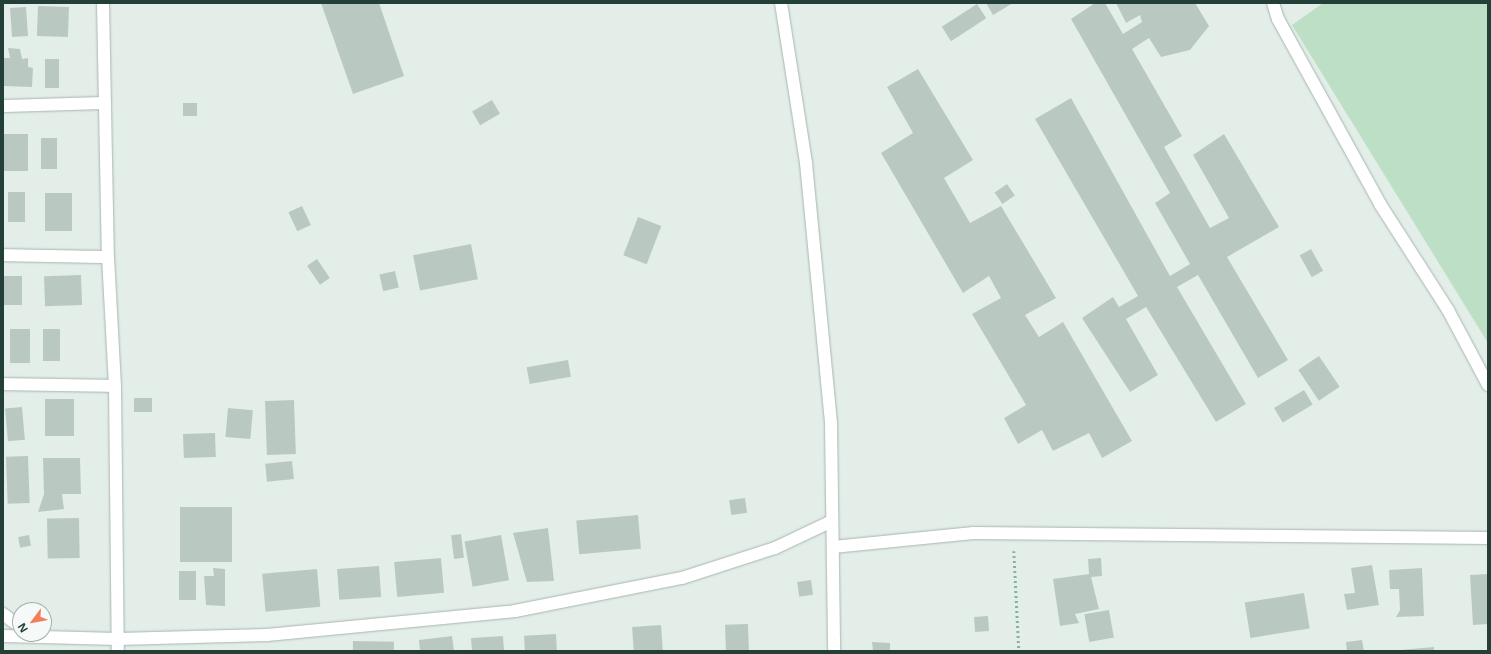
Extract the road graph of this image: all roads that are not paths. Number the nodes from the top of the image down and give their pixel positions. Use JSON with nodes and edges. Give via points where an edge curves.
{"nodes":[{"id":1,"x":103,"y":3,"type":"edge"},
{"id":2,"x":781,"y":3,"type":"edge"},
{"id":3,"x":1273,"y":3,"type":"edge"},
{"id":4,"x":105,"y":103,"type":"junction"},
{"id":5,"x":3,"y":106,"type":"edge"},
{"id":6,"x":3,"y":255,"type":"edge"},
{"id":7,"x":108,"y":257,"type":"junction"},
{"id":8,"x":3,"y":384,"type":"edge"},
{"id":9,"x":1488,"y":385,"type":"edge"},
{"id":10,"x":115,"y":386,"type":"junction"},
{"id":11,"x":832,"y":521,"type":"junction"},
{"id":12,"x":1488,"y":538,"type":"edge"},
{"id":13,"x":833,"y":547,"type":"junction"},
{"id":14,"x":3,"y":614,"type":"edge"},
{"id":15,"x":12,"y":621,"type":"edge"},
{"id":16,"x":52,"y":638,"type":"edge"},
{"id":17,"x":118,"y":645,"type":"edge"},
{"id":18,"x":834,"y":651,"type":"edge"}],
"edges":[{"from":1,"to":4,"type":"street"},
{"from":2,"to":11,"type":"street","via":[[807,179],[831,425]]},
{"from":3,"to":9,"type":"street","via":[[1278,19],[1380,204],[1448,310]]},
{"from":4,"to":5,"type":"street"},
{"from":4,"to":7,"type":"street"},
{"from":6,"to":7,"type":"street"},
{"from":7,"to":10,"type":"street"},
{"from":8,"to":10,"type":"street"},
{"from":10,"to":17,"type":"street"},
{"from":11,"to":13,"type":"street"},
{"from":11,"to":17,"type":"street","via":[[775,548],[682,578],[515,611]]},
{"from":12,"to":13,"type":"street","via":[[973,532]]},
{"from":13,"to":18,"type":"street"},
{"from":14,"to":15,"type":"street"},
{"from":16,"to":17,"type":"street"}]}
